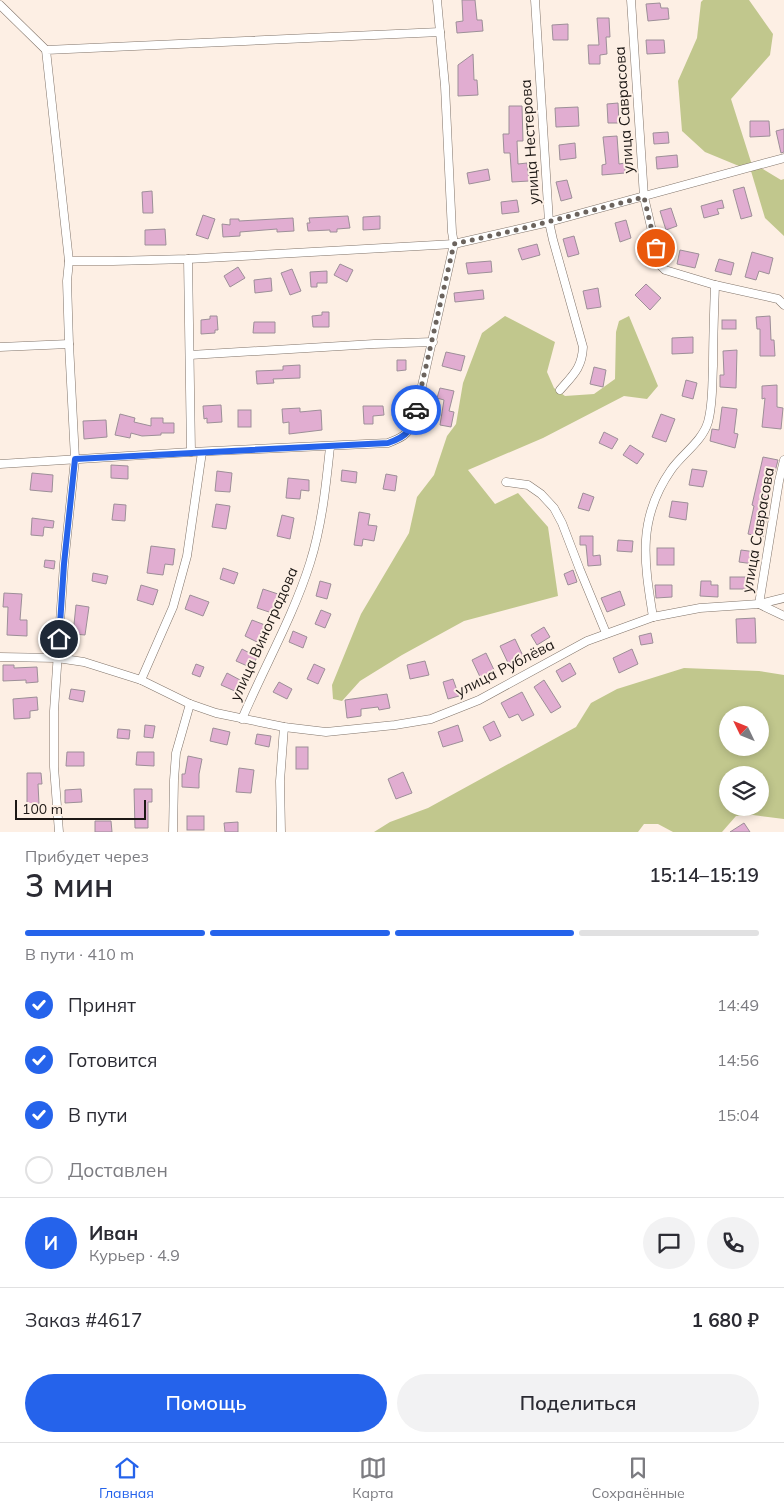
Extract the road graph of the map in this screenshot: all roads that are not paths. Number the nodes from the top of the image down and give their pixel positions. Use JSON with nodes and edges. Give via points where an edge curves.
{"nodes":[{"id":1,"x":437,"y":0,"type":"edge"},
{"id":2,"x":536,"y":0,"type":"edge"},
{"id":3,"x":631,"y":0,"type":"edge"},
{"id":4,"x":0,"y":5,"type":"edge"},
{"id":5,"x":440,"y":32,"type":"junction"},
{"id":6,"x":46,"y":50,"type":"junction"},
{"id":7,"x":784,"y":158,"type":"edge"},
{"id":8,"x":644,"y":197,"type":"junction"},
{"id":9,"x":550,"y":222,"type":"junction"},
{"id":10,"x":454,"y":244,"type":"junction"},
{"id":11,"x":188,"y":259,"type":"junction"},
{"id":12,"x":69,"y":261,"type":"junction"},
{"id":13,"x":715,"y":286,"type":"junction"},
{"id":14,"x":784,"y":305,"type":"edge"},
{"id":15,"x":433,"y":342,"type":"junction"},
{"id":16,"x":69,"y":344,"type":"junction"},
{"id":17,"x":0,"y":347,"type":"edge"},
{"id":18,"x":190,"y":355,"type":"junction"},
{"id":19,"x":560,"y":390,"type":"dead end"},
{"id":20,"x":330,"y":446,"type":"junction"},
{"id":21,"x":191,"y":452,"type":"junction"},
{"id":22,"x":202,"y":452,"type":"junction"},
{"id":23,"x":75,"y":459,"type":"junction"},
{"id":24,"x":784,"y":460,"type":"edge"},
{"id":25,"x":0,"y":464,"type":"edge"},
{"id":26,"x":506,"y":482,"type":"dead end"},
{"id":27,"x":784,"y":598,"type":"edge"},
{"id":28,"x":759,"y":604,"type":"junction"},
{"id":29,"x":653,"y":616,"type":"junction"},
{"id":30,"x":784,"y":616,"type":"edge"},
{"id":31,"x":606,"y":633,"type":"junction"},
{"id":32,"x":0,"y":657,"type":"edge"},
{"id":33,"x":57,"y":658,"type":"junction"},
{"id":34,"x":141,"y":680,"type":"junction"},
{"id":35,"x":190,"y":704,"type":"junction"},
{"id":36,"x":242,"y":719,"type":"junction"},
{"id":37,"x":284,"y":728,"type":"junction"},
{"id":38,"x":58,"y":832,"type":"edge"},
{"id":39,"x":173,"y":832,"type":"edge"},
{"id":40,"x":281,"y":832,"type":"edge"}],
"edges":[{"from":1,"to":5,"type":"street"},
{"from":2,"to":9,"type":"street","name":"улица Нестерова"},
{"from":3,"to":8,"type":"street","name":"улица Саврасова"},
{"from":4,"to":6,"type":"street"},
{"from":5,"to":6,"type":"street"},
{"from":5,"to":10,"type":"street"},
{"from":6,"to":12,"type":"street"},
{"from":7,"to":8,"type":"street"},
{"from":8,"to":9,"type":"street"},
{"from":8,"to":13,"type":"street","name":"улица Саврасова","via":[[660,265],[665,270]]},
{"from":9,"to":10,"type":"street"},
{"from":9,"to":19,"type":"street","name":"улица Нестерова","via":[[583,347],[578,369]]},
{"from":10,"to":11,"type":"street"},
{"from":10,"to":15,"type":"street"},
{"from":11,"to":12,"type":"street"},
{"from":11,"to":18,"type":"street"},
{"from":12,"to":16,"type":"street"},
{"from":13,"to":14,"type":"street","name":"улица Саврасова","via":[[778,299]]},
{"from":13,"to":29,"type":"street","via":[[712,404],[707,424],[658,489],[646,528],[645,548]]},
{"from":15,"to":18,"type":"street"},
{"from":15,"to":20,"type":"street","via":[[409,432],[403,438],[388,443]]},
{"from":16,"to":17,"type":"street"},
{"from":16,"to":23,"type":"street"},
{"from":18,"to":21,"type":"street"},
{"from":20,"to":22,"type":"street"},
{"from":20,"to":36,"type":"street","name":"улица Виноградова","via":[[325,495],[311,561],[295,605]]},
{"from":21,"to":22,"type":"street"},
{"from":21,"to":23,"type":"street"},
{"from":22,"to":34,"type":"street","via":[[186,556],[172,607]]},
{"from":23,"to":25,"type":"street"},
{"from":23,"to":33,"type":"street"},
{"from":24,"to":28,"type":"street","name":"улица Саврасова"},
{"from":26,"to":31,"type":"street","via":[[528,485],[554,508]]},
{"from":27,"to":28,"type":"street","name":"улица Рублёва"},
{"from":28,"to":29,"type":"street","name":"улица Рублёва","via":[[700,608]]},
{"from":28,"to":30,"type":"street"},
{"from":29,"to":31,"type":"street","name":"улица Рублёва"},
{"from":31,"to":37,"type":"street","name":"улица Рублёва","via":[[479,700],[431,719],[326,732]]},
{"from":32,"to":33,"type":"street","name":"улица Рублёва"},
{"from":33,"to":34,"type":"street","name":"улица Рублёва","via":[[103,667]]},
{"from":33,"to":38,"type":"street","via":[[54,767]]},
{"from":34,"to":35,"type":"street","name":"улица Рублёва"},
{"from":35,"to":36,"type":"street","name":"улица Рублёва"},
{"from":35,"to":39,"type":"street","via":[[176,753]]},
{"from":36,"to":37,"type":"street","name":"улица Рублёва"},
{"from":37,"to":40,"type":"street"}]}
